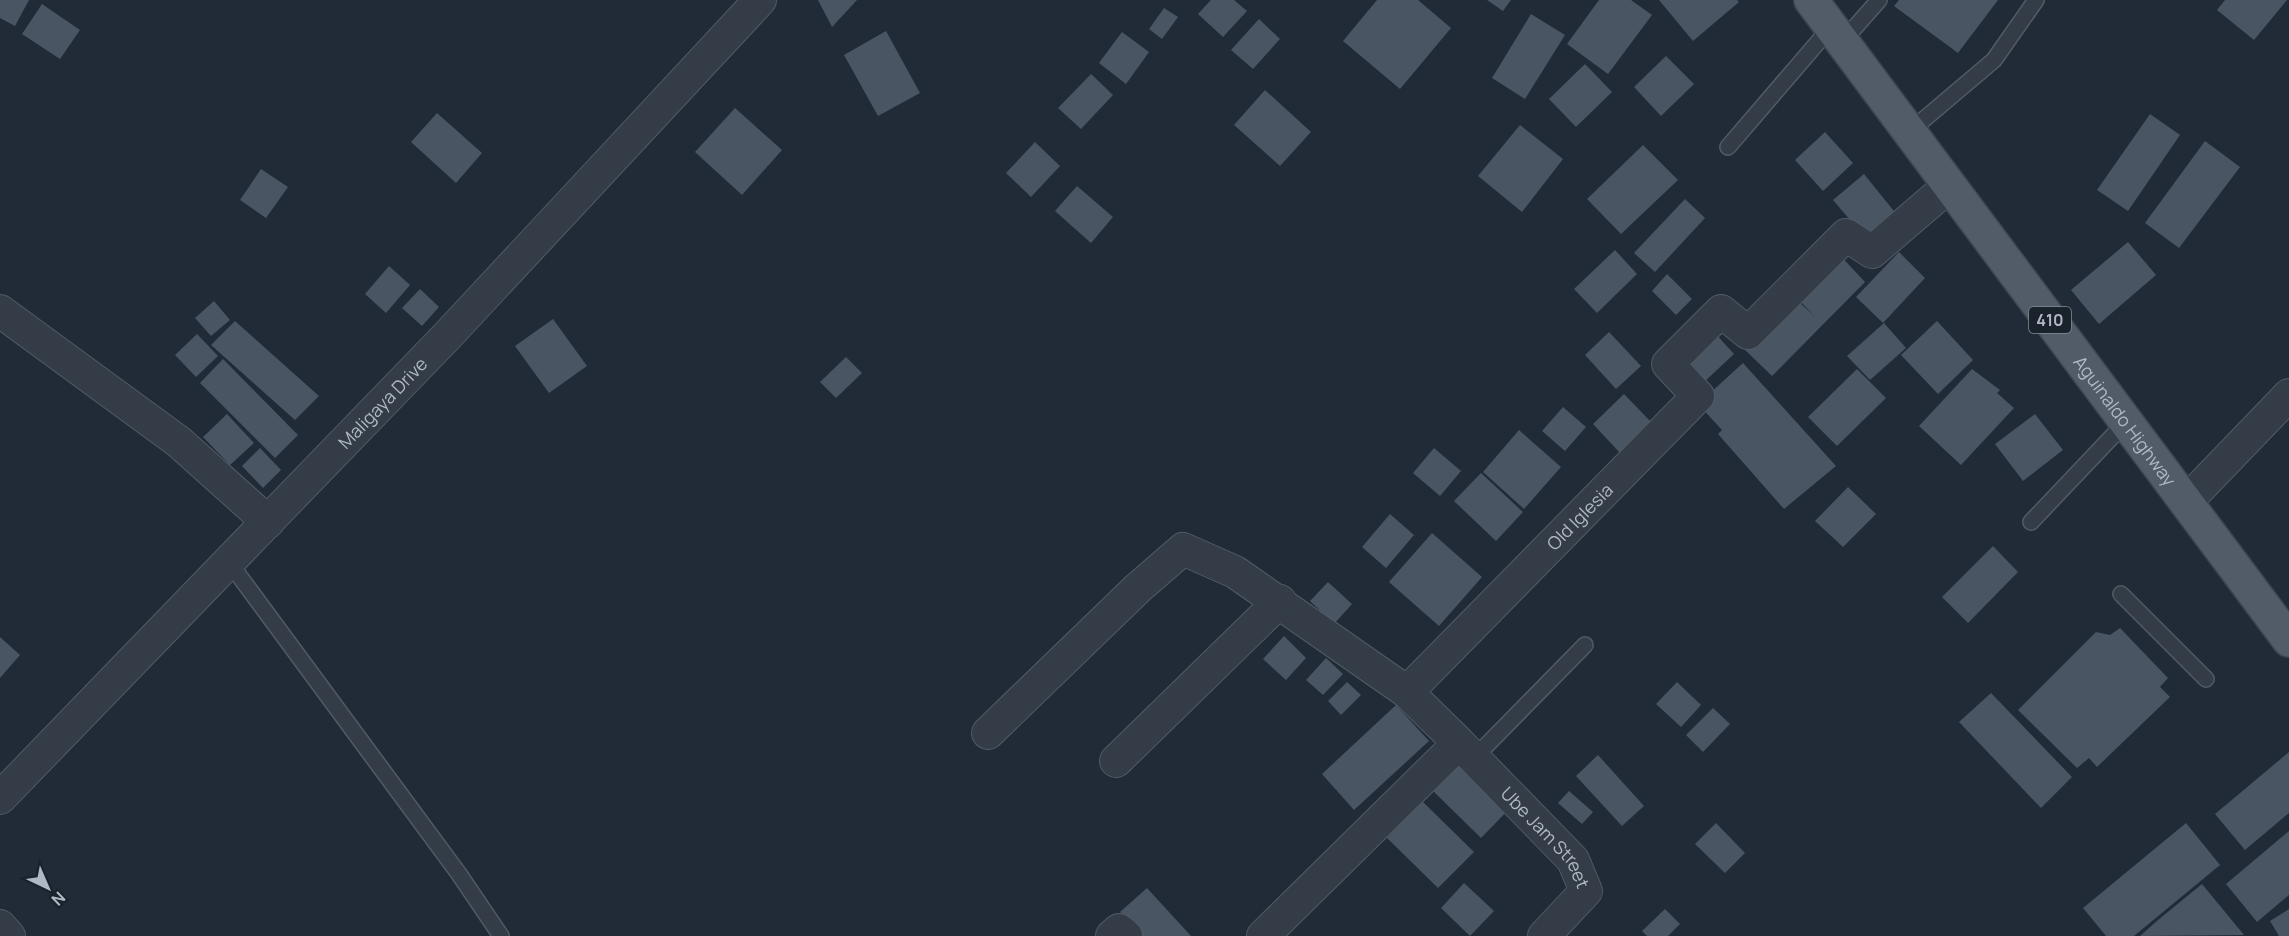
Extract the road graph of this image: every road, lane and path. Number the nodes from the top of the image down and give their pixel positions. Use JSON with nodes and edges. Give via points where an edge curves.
{"nodes":[{"id":1,"x":760,"y":0,"type":"edge"},
{"id":2,"x":1811,"y":0,"type":"edge"},
{"id":3,"x":1879,"y":0,"type":"edge"},
{"id":4,"x":2036,"y":0,"type":"edge"},
{"id":5,"x":1837,"y":35,"type":"junction"},
{"id":6,"x":1909,"y":132,"type":"junction"},
{"id":7,"x":1728,"y":147,"type":"dead end"},
{"id":8,"x":1950,"y":184,"type":"junction"},
{"id":9,"x":0,"y":311,"type":"edge"},
{"id":10,"x":2289,"y":395,"type":"edge"},
{"id":11,"x":2125,"y":423,"type":"junction"},
{"id":12,"x":2186,"y":502,"type":"junction"},
{"id":13,"x":268,"y":522,"type":"junction"},
{"id":14,"x":2031,"y":522,"type":"dead end"},
{"id":15,"x":229,"y":562,"type":"junction"},
{"id":16,"x":2121,"y":594,"type":"dead end"},
{"id":17,"x":1280,"y":601,"type":"junction"},
{"id":18,"x":2289,"y":640,"type":"edge"},
{"id":19,"x":1585,"y":645,"type":"dead end"},
{"id":20,"x":2206,"y":680,"type":"dead end"},
{"id":21,"x":1407,"y":692,"type":"junction"},
{"id":22,"x":988,"y":733,"type":"dead end"},
{"id":23,"x":1466,"y":751,"type":"junction"},
{"id":24,"x":1116,"y":761,"type":"dead end"},
{"id":25,"x":0,"y":798,"type":"edge"},
{"id":26,"x":0,"y":926,"type":"edge"},
{"id":27,"x":9,"y":936,"type":"edge"},
{"id":28,"x":501,"y":936,"type":"edge"},
{"id":29,"x":1112,"y":936,"type":"edge"},
{"id":30,"x":1126,"y":936,"type":"edge"},
{"id":31,"x":1263,"y":936,"type":"edge"},
{"id":32,"x":1544,"y":936,"type":"edge"}],
"edges":[{"from":1,"to":13,"type":"street","name":"Maligaya Drive"},
{"from":2,"to":5,"type":"main road","name":"Aguinaldo Highway","number":"410"},
{"from":3,"to":5,"type":"lane"},
{"from":4,"to":6,"type":"lane","via":[[1994,60]]},
{"from":5,"to":6,"type":"main road","name":"Aguinaldo Highway","number":"410"},
{"from":5,"to":7,"type":"lane"},
{"from":6,"to":8,"type":"main road","name":"Aguinaldo Highway","number":"410"},
{"from":8,"to":11,"type":"main road","name":"Aguinaldo Highway","number":"410"},
{"from":8,"to":21,"type":"street","name":"Old Iglesia","via":[[1872,252],[1846,235],[1748,333],[1720,311],[1668,364],[1698,396]]},
{"from":9,"to":13,"type":"street","via":[[179,442]]},
{"from":10,"to":12,"type":"street"},
{"from":11,"to":12,"type":"main road","name":"Aguinaldo Highway","number":"410"},
{"from":11,"to":14,"type":"lane"},
{"from":12,"to":18,"type":"main road","name":"Aguinaldo Highway","number":"410"},
{"from":13,"to":15,"type":"street","name":"Maligaya Drive"},
{"from":15,"to":25,"type":"street","name":"Maligaya Drive"},
{"from":15,"to":28,"type":"lane"},
{"from":16,"to":20,"type":"lane"},
{"from":17,"to":21,"type":"street"},
{"from":17,"to":22,"type":"street","via":[[1235,572],[1183,549]]},
{"from":17,"to":24,"type":"street"},
{"from":19,"to":23,"type":"lane"},
{"from":21,"to":23,"type":"street"},
{"from":23,"to":31,"type":"street"},
{"from":23,"to":32,"type":"street","name":"Ube Jam Street","via":[[1573,860],[1587,891]]},
{"from":26,"to":27,"type":"street"},
{"from":29,"to":30,"type":"street","via":[[1119,930]]}]}
